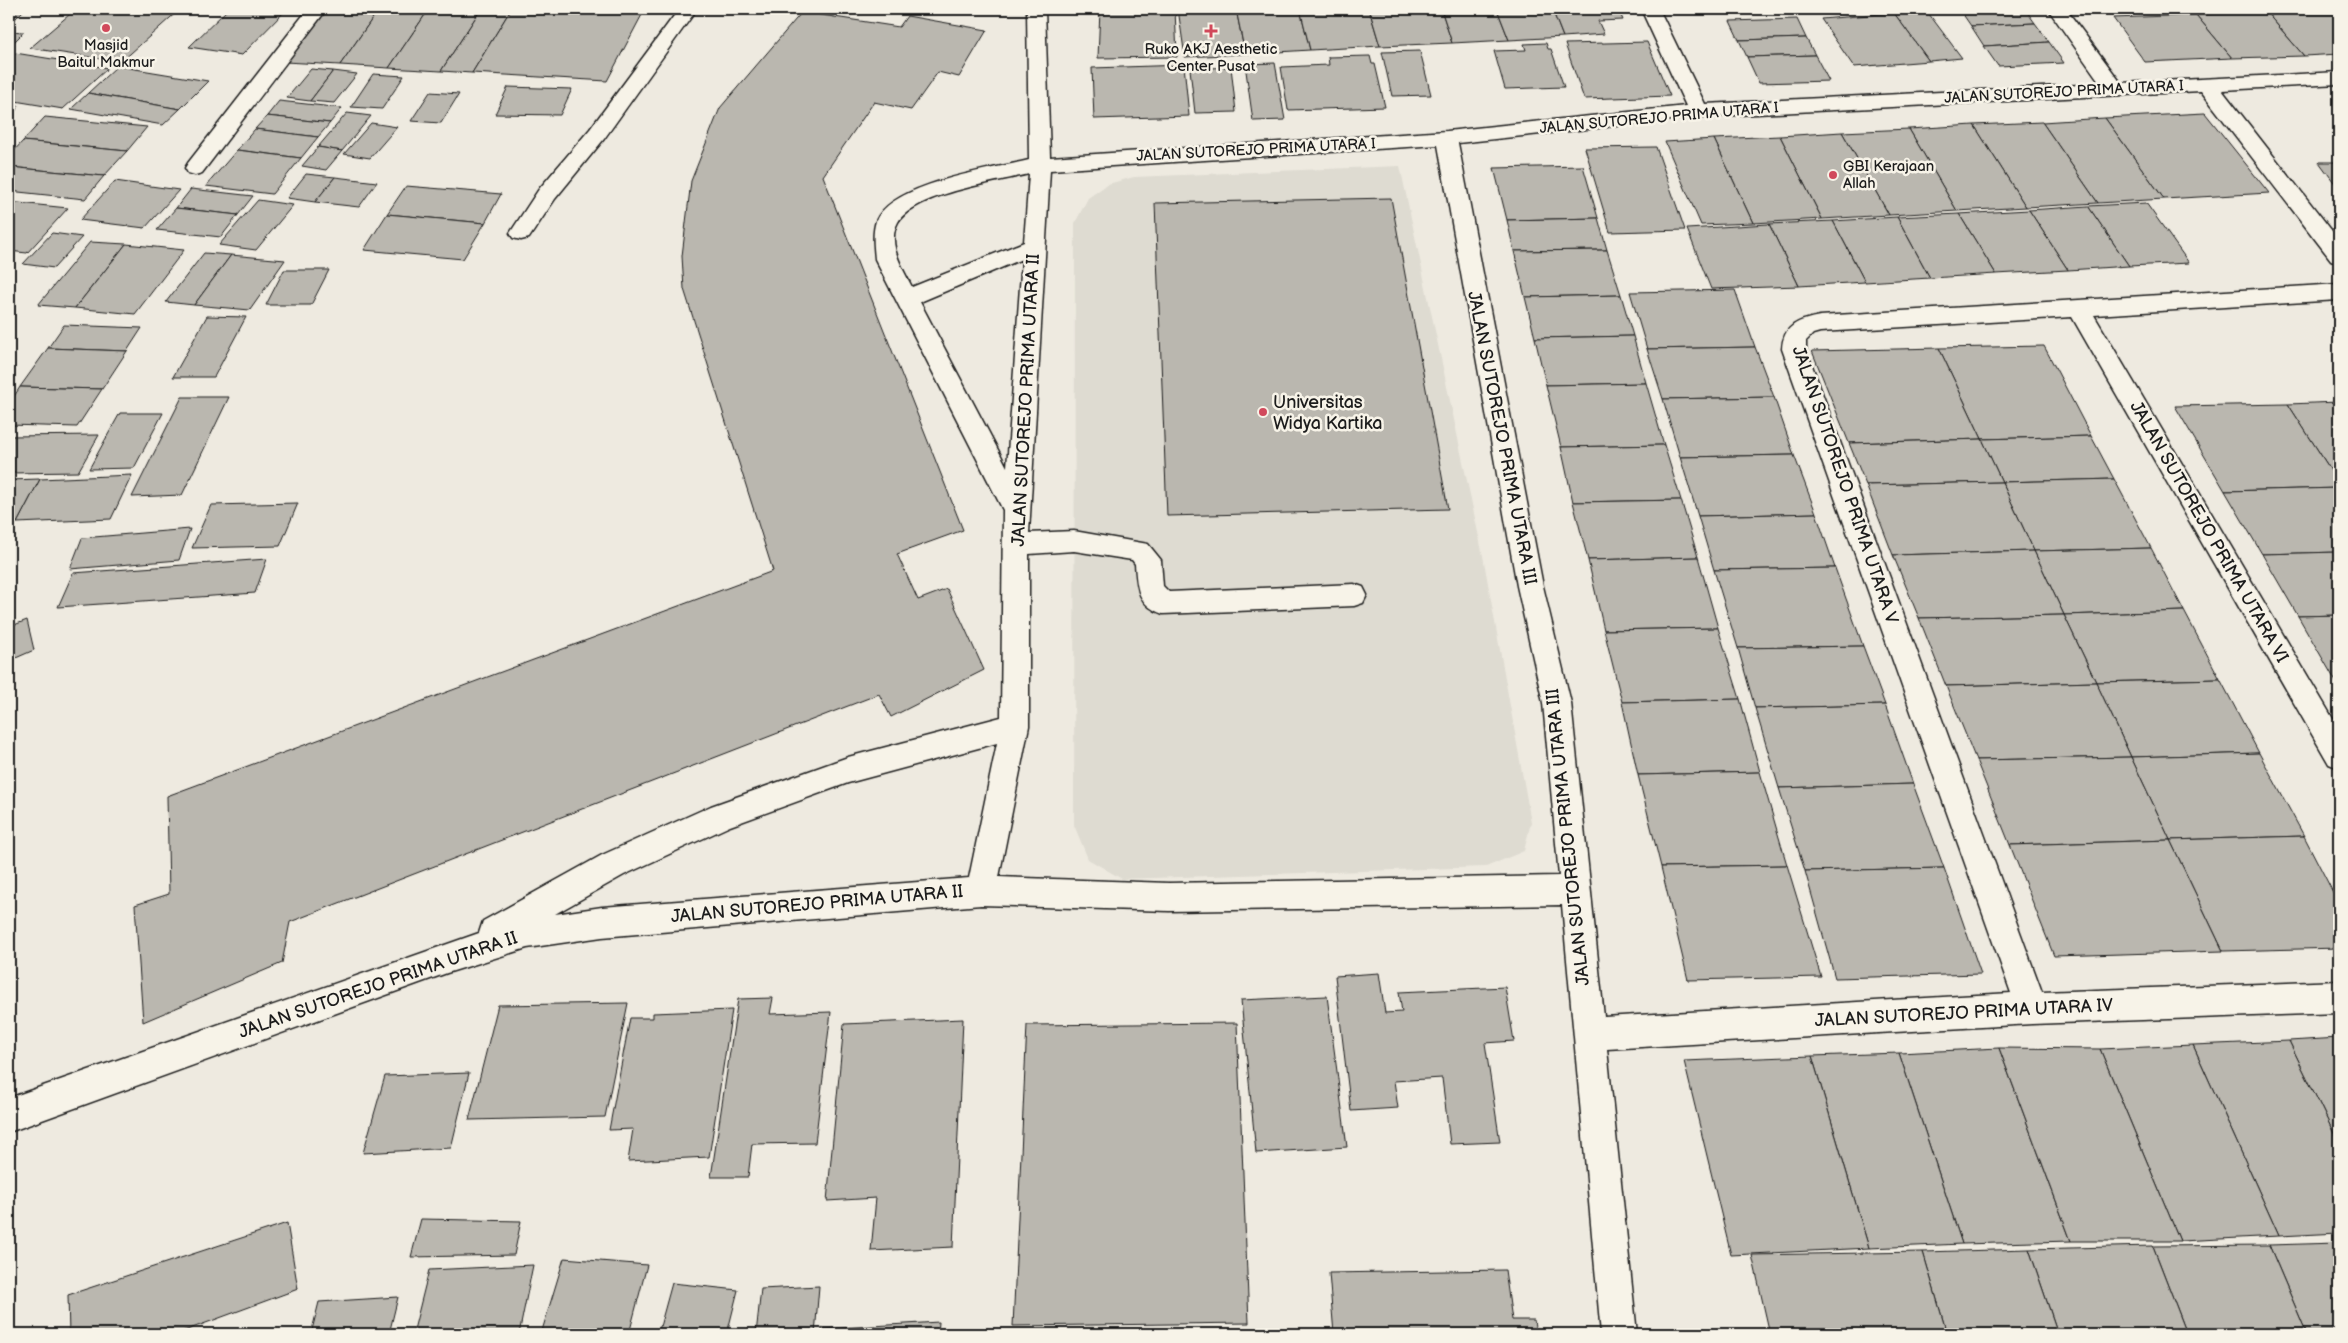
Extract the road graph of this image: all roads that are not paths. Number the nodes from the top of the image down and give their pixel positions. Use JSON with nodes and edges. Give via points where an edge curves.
{"nodes":[{"id":1,"x":318,"y":9,"type":"edge"},
{"id":2,"x":688,"y":9,"type":"edge"},
{"id":3,"x":1036,"y":9,"type":"edge"},
{"id":4,"x":1650,"y":9,"type":"edge"},
{"id":5,"x":2057,"y":10,"type":"dead end"},
{"id":6,"x":2339,"y":78,"type":"edge"},
{"id":7,"x":2206,"y":85,"type":"junction"},
{"id":8,"x":2116,"y":90,"type":"junction"},
{"id":9,"x":1698,"y":111,"type":"junction"},
{"id":10,"x":1447,"y":138,"type":"junction"},
{"id":11,"x":1040,"y":164,"type":"junction"},
{"id":12,"x":195,"y":168,"type":"dead end"},
{"id":13,"x":520,"y":233,"type":"dead end"},
{"id":14,"x":1034,"y":246,"type":"junction"},
{"id":15,"x":2339,"y":255,"type":"edge"},
{"id":16,"x":2339,"y":292,"type":"edge"},
{"id":17,"x":907,"y":298,"type":"junction"},
{"id":18,"x":2080,"y":309,"type":"junction"},
{"id":19,"x":1016,"y":510,"type":"junction"},
{"id":20,"x":1018,"y":544,"type":"junction"},
{"id":21,"x":1354,"y":595,"type":"dead end"},
{"id":22,"x":1015,"y":726,"type":"junction"},
{"id":23,"x":2339,"y":755,"type":"edge"},
{"id":24,"x":1575,"y":890,"type":"junction"},
{"id":25,"x":982,"y":891,"type":"junction"},
{"id":26,"x":447,"y":958,"type":"junction"},
{"id":27,"x":2339,"y":997,"type":"edge"},
{"id":28,"x":2032,"y":1008,"type":"junction"},
{"id":29,"x":1589,"y":1034,"type":"junction"},
{"id":30,"x":9,"y":1115,"type":"edge"},
{"id":31,"x":1619,"y":1334,"type":"edge"}],
"edges":[{"from":1,"to":12,"type":"street"},
{"from":2,"to":13,"type":"street"},
{"from":3,"to":11,"type":"street","name":"JALAN SUTOREJO PRIMA UTARA II"},
{"from":4,"to":9,"type":"street"},
{"from":5,"to":8,"type":"street"},
{"from":6,"to":7,"type":"street","name":"JALAN SUTOREJO PRIMA UTARA I"},
{"from":7,"to":8,"type":"street","name":"JALAN SUTOREJO PRIMA UTARA I"},
{"from":7,"to":15,"type":"street"},
{"from":8,"to":9,"type":"street","name":"JALAN SUTOREJO PRIMA UTARA I"},
{"from":9,"to":10,"type":"street","name":"JALAN SUTOREJO PRIMA UTARA I"},
{"from":10,"to":11,"type":"street","name":"JALAN SUTOREJO PRIMA UTARA I"},
{"from":10,"to":24,"type":"street","name":"JALAN SUTOREJO PRIMA UTARA III","via":[[1530,586],[1557,703]]},
{"from":11,"to":14,"type":"street","name":"JALAN SUTOREJO PRIMA UTARA II"},
{"from":11,"to":17,"type":"street","name":"JALAN SUTOREJO PRIMA UTARA I","via":[[923,193],[902,205],[887,221],[884,238],[886,259]]},
{"from":14,"to":17,"type":"street"},
{"from":14,"to":19,"type":"street","name":"JALAN SUTOREJO PRIMA UTARA II"},
{"from":16,"to":18,"type":"street","name":"JALAN SUTOREJO PRIMA UTARA V"},
{"from":17,"to":19,"type":"street","name":"JALAN SUTOREJO PRIMA UTARA I"},
{"from":18,"to":23,"type":"street","name":"JALAN SUTOREJO PRIMA UTARA VI"},
{"from":18,"to":28,"type":"street","name":"JALAN SUTOREJO PRIMA UTARA V","via":[[1820,324],[1806,327],[1794,338],[1794,349]]},
{"from":19,"to":20,"type":"street","name":"JALAN SUTOREJO PRIMA UTARA II"},
{"from":20,"to":21,"type":"street","via":[[1074,540],[1138,551],[1148,560],[1150,590],[1163,603]]},
{"from":20,"to":22,"type":"street","name":"JALAN SUTOREJO PRIMA UTARA II"},
{"from":22,"to":25,"type":"street","name":"JALAN SUTOREJO PRIMA UTARA II"},
{"from":22,"to":26,"type":"street","via":[[848,770],[721,816],[613,865]]},
{"from":24,"to":25,"type":"street","via":[[1169,897]]},
{"from":24,"to":29,"type":"street","name":"JALAN SUTOREJO PRIMA UTARA III"},
{"from":25,"to":26,"type":"street","name":"JALAN SUTOREJO PRIMA UTARA II","via":[[602,922],[527,933]]},
{"from":26,"to":30,"type":"street","name":"JALAN SUTOREJO PRIMA UTARA II"},
{"from":27,"to":28,"type":"street","name":"JALAN SUTOREJO PRIMA UTARA IV"},
{"from":28,"to":29,"type":"street","name":"JALAN SUTOREJO PRIMA UTARA IV"},
{"from":29,"to":31,"type":"street","name":"JALAN SUTOREJO PRIMA UTARA III"}]}
